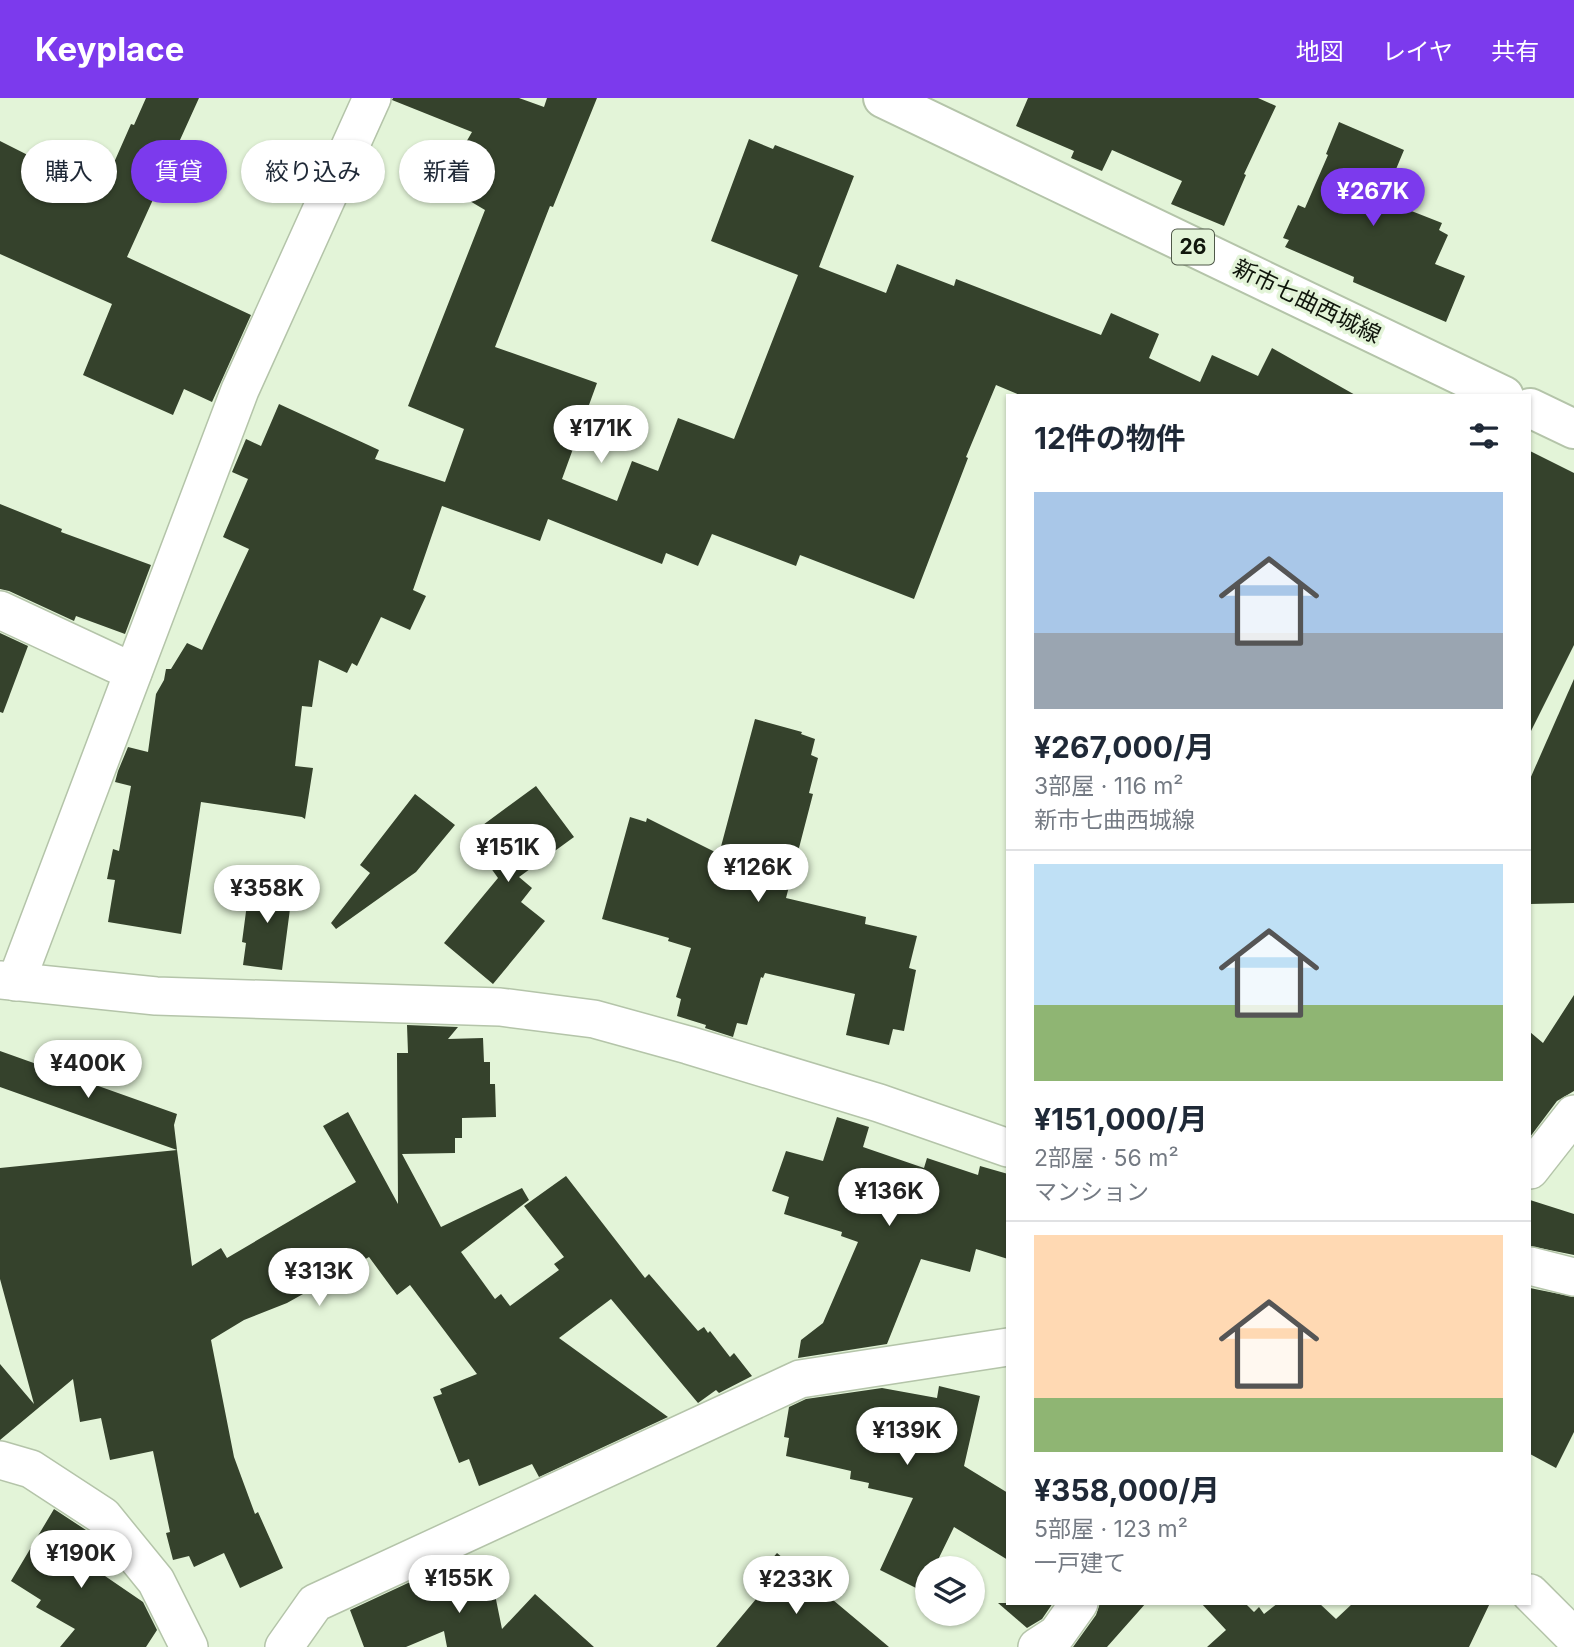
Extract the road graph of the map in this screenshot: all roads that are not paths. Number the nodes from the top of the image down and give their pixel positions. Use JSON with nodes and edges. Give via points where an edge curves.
{"nodes":[{"id":1,"x":372,"y":98,"type":"edge"},
{"id":2,"x":883,"y":98,"type":"edge"},
{"id":3,"x":1500,"y":394,"type":"edge"},
{"id":4,"x":1531,"y":408,"type":"edge"},
{"id":5,"x":1574,"y":429,"type":"edge"},
{"id":6,"x":0,"y":610,"type":"edge"},
{"id":7,"x":133,"y":672,"type":"junction"},
{"id":8,"x":8,"y":981,"type":"edge"},
{"id":9,"x":1574,"y":1114,"type":"edge"},
{"id":10,"x":1006,"y":1147,"type":"edge"},
{"id":11,"x":1531,"y":1169,"type":"edge"},
{"id":12,"x":1531,"y":1266,"type":"edge"},
{"id":13,"x":1574,"y":1277,"type":"edge"},
{"id":14,"x":1006,"y":1347,"type":"edge"},
{"id":15,"x":0,"y":1460,"type":"edge"},
{"id":16,"x":1531,"y":1594,"type":"edge"},
{"id":17,"x":1078,"y":1605,"type":"edge"},
{"id":18,"x":1574,"y":1637,"type":"edge"},
{"id":19,"x":189,"y":1647,"type":"edge"},
{"id":20,"x":284,"y":1647,"type":"edge"},
{"id":21,"x":1037,"y":1647,"type":"edge"}],
"edges":[{"from":1,"to":7,"type":"street","via":[[240,390]]},
{"from":2,"to":3,"type":"main road","name":"新市七曲西城線","number":"26"},
{"from":4,"to":5,"type":"main road"},
{"from":6,"to":7,"type":"street"},
{"from":7,"to":8,"type":"street"},
{"from":8,"to":10,"type":"street","via":[[156,996],[500,1007],[594,1019],[879,1103]]},
{"from":9,"to":11,"type":"street"},
{"from":12,"to":13,"type":"street"},
{"from":14,"to":20,"type":"street","via":[[800,1379],[315,1603]]},
{"from":15,"to":19,"type":"street","via":[[31,1469],[103,1516],[156,1581]]},
{"from":16,"to":18,"type":"street"},
{"from":17,"to":21,"type":"street","via":[[1057,1634]]}]}
